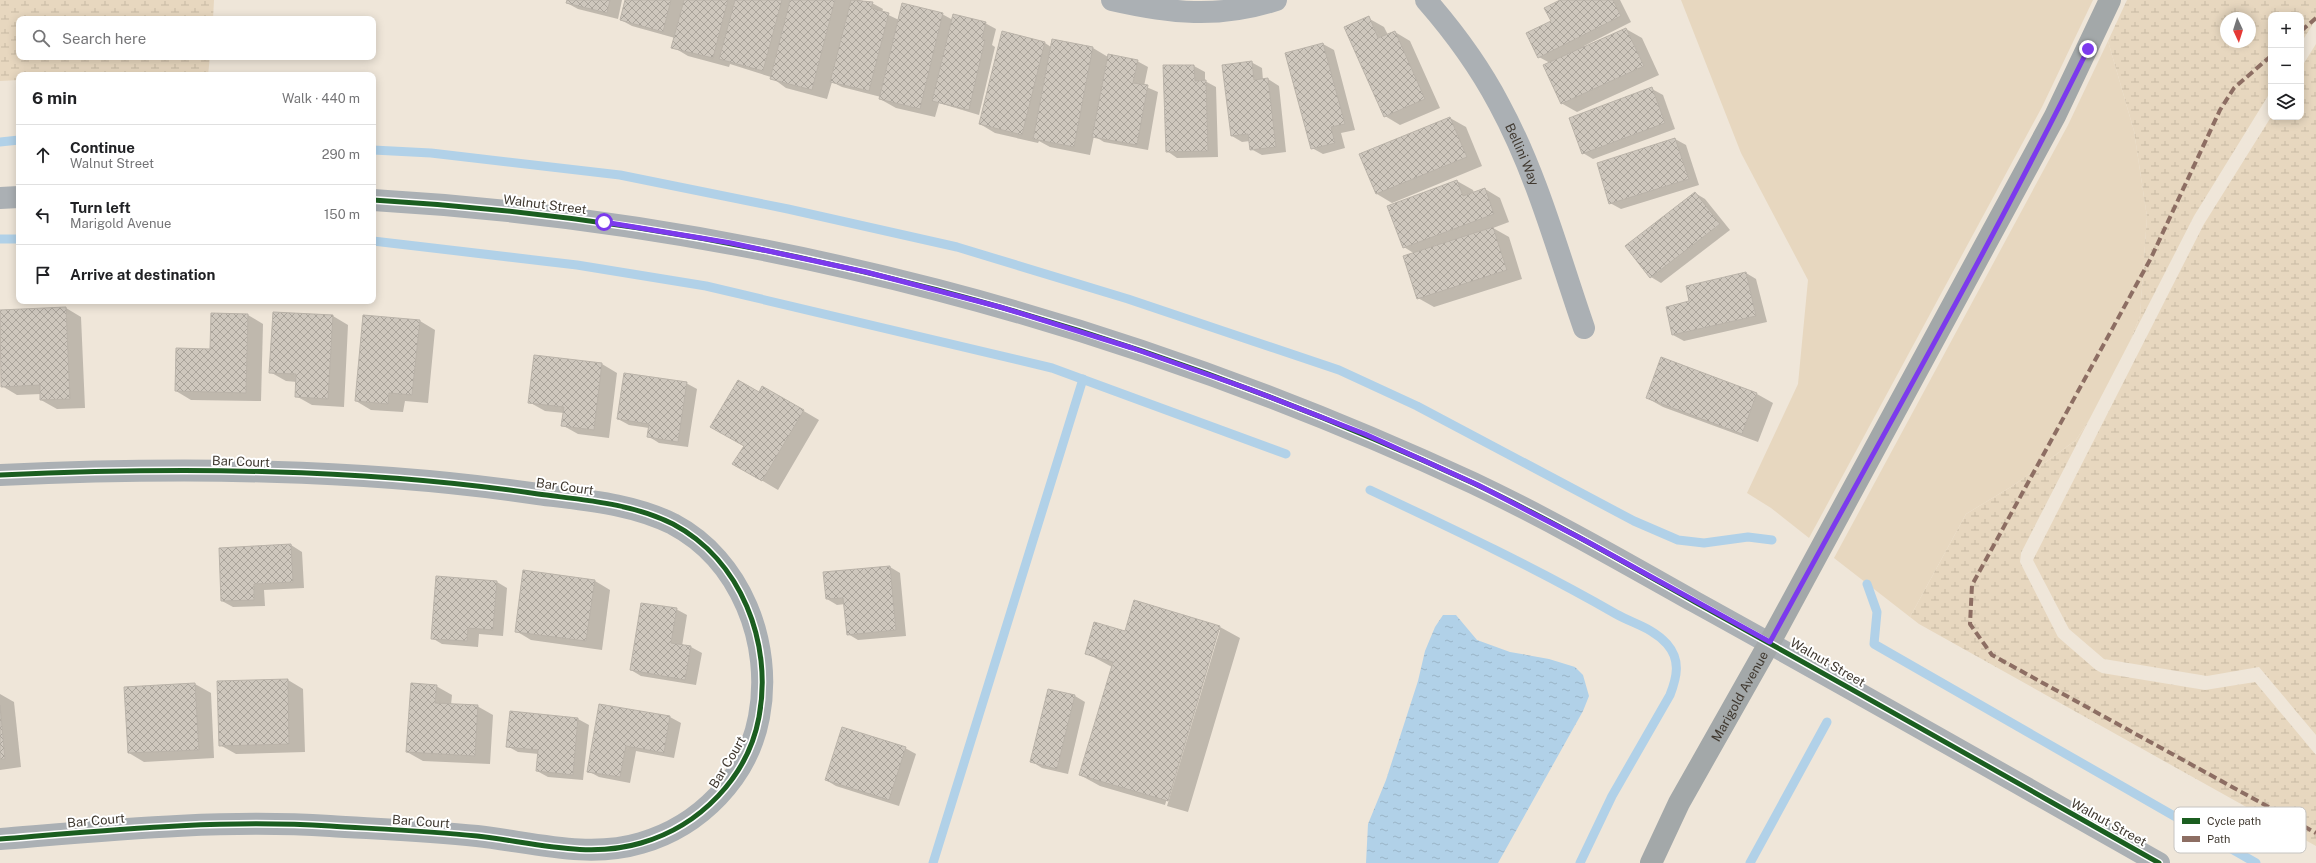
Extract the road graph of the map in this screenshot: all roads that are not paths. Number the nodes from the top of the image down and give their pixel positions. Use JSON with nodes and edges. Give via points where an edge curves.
{"nodes":[{"id":1,"x":1112,"y":0,"type":"edge"},
{"id":2,"x":1276,"y":0,"type":"edge"},
{"id":3,"x":1426,"y":0,"type":"edge"},
{"id":4,"x":2110,"y":0,"type":"edge"},
{"id":5,"x":16,"y":197,"type":"edge"},
{"id":6,"x":0,"y":198,"type":"edge"},
{"id":7,"x":376,"y":200,"type":"edge"},
{"id":8,"x":1584,"y":328,"type":"dead end"},
{"id":9,"x":0,"y":475,"type":"edge"},
{"id":10,"x":1770,"y":642,"type":"junction"},
{"id":11,"x":0,"y":839,"type":"edge"},
{"id":12,"x":1651,"y":863,"type":"edge"},
{"id":13,"x":2159,"y":863,"type":"edge"}],
"edges":[{"from":1,"to":2,"type":"street","via":[[1182,13],[1219,12]]},
{"from":3,"to":8,"type":"street","name":"Bellini Way","via":[[1460,41],[1500,104],[1530,173]]},
{"from":4,"to":10,"type":"main road","name":"Marigold Avenue","via":[[2055,116]]},
{"from":5,"to":6,"type":"street"},
{"from":7,"to":10,"type":"street","name":"Walnut Street","via":[[522,212],[604,222],[731,243],[881,276],[1000,307],[1132,348],[1249,389],[1356,431],[1478,485]]},
{"from":9,"to":11,"type":"street","name":"Bar Court","via":[[84,471],[233,470],[408,480],[507,489],[647,512],[677,526],[704,545],[726,570],[744,598],[757,633],[764,672],[764,693],[749,751],[728,785],[715,800],[687,822],[640,844],[605,849],[570,848],[477,836],[316,825],[171,824]]},
{"from":10,"to":12,"type":"main road","name":"Marigold Avenue","via":[[1679,804]]},
{"from":10,"to":13,"type":"street","name":"Walnut Street"}]}
